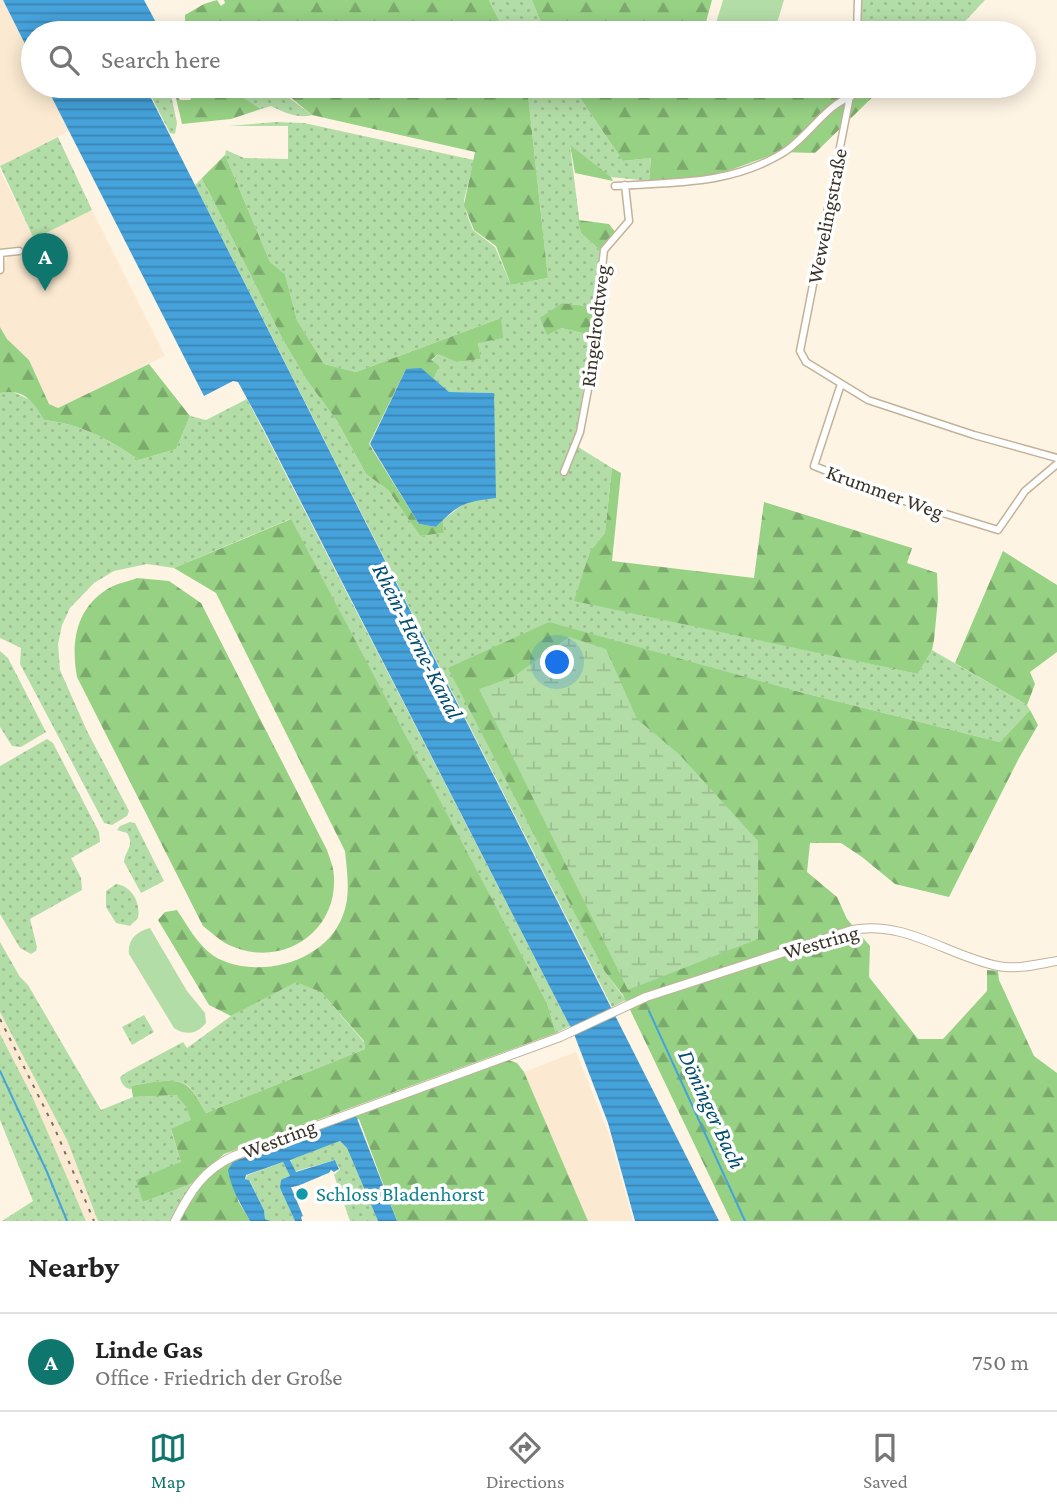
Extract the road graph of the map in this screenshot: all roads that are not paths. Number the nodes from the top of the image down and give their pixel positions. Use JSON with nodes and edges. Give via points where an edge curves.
{"nodes":[{"id":1,"x":859,"y":0,"type":"edge"},
{"id":2,"x":858,"y":21,"type":"edge"},
{"id":3,"x":847,"y":98,"type":"edge"},
{"id":4,"x":851,"y":98,"type":"edge"},
{"id":5,"x":625,"y":185,"type":"junction"},
{"id":6,"x":615,"y":186,"type":"dead end"},
{"id":7,"x":19,"y":251,"type":"dead end"},
{"id":8,"x":0,"y":255,"type":"edge"},
{"id":9,"x":0,"y":270,"type":"edge"},
{"id":10,"x":841,"y":384,"type":"junction"},
{"id":11,"x":1057,"y":458,"type":"edge"},
{"id":12,"x":1057,"y":464,"type":"edge"},
{"id":13,"x":564,"y":472,"type":"dead end"},
{"id":14,"x":1057,"y":961,"type":"edge"},
{"id":15,"x":175,"y":1221,"type":"edge"}],
"edges":[{"from":1,"to":2,"type":"street"},
{"from":3,"to":5,"type":"street","via":[[838,100],[783,153],[752,169],[699,182]]},
{"from":4,"to":10,"type":"street","name":"Wewelingstraße","via":[[800,351],[806,362]]},
{"from":5,"to":6,"type":"street"},
{"from":5,"to":13,"type":"street","name":"Ringelrodtweg","via":[[629,221],[604,250],[589,384],[580,432]]},
{"from":7,"to":8,"type":"street"},
{"from":8,"to":9,"type":"street"},
{"from":10,"to":11,"type":"street","via":[[868,400]]},
{"from":10,"to":12,"type":"street","name":"Krummer Weg","via":[[814,466],[905,501],[998,530],[1025,491]]},
{"from":14,"to":15,"type":"main road","name":"Westring","via":[[997,966],[914,935],[862,928],[628,1003],[566,1034],[224,1160],[198,1181]]}]}
